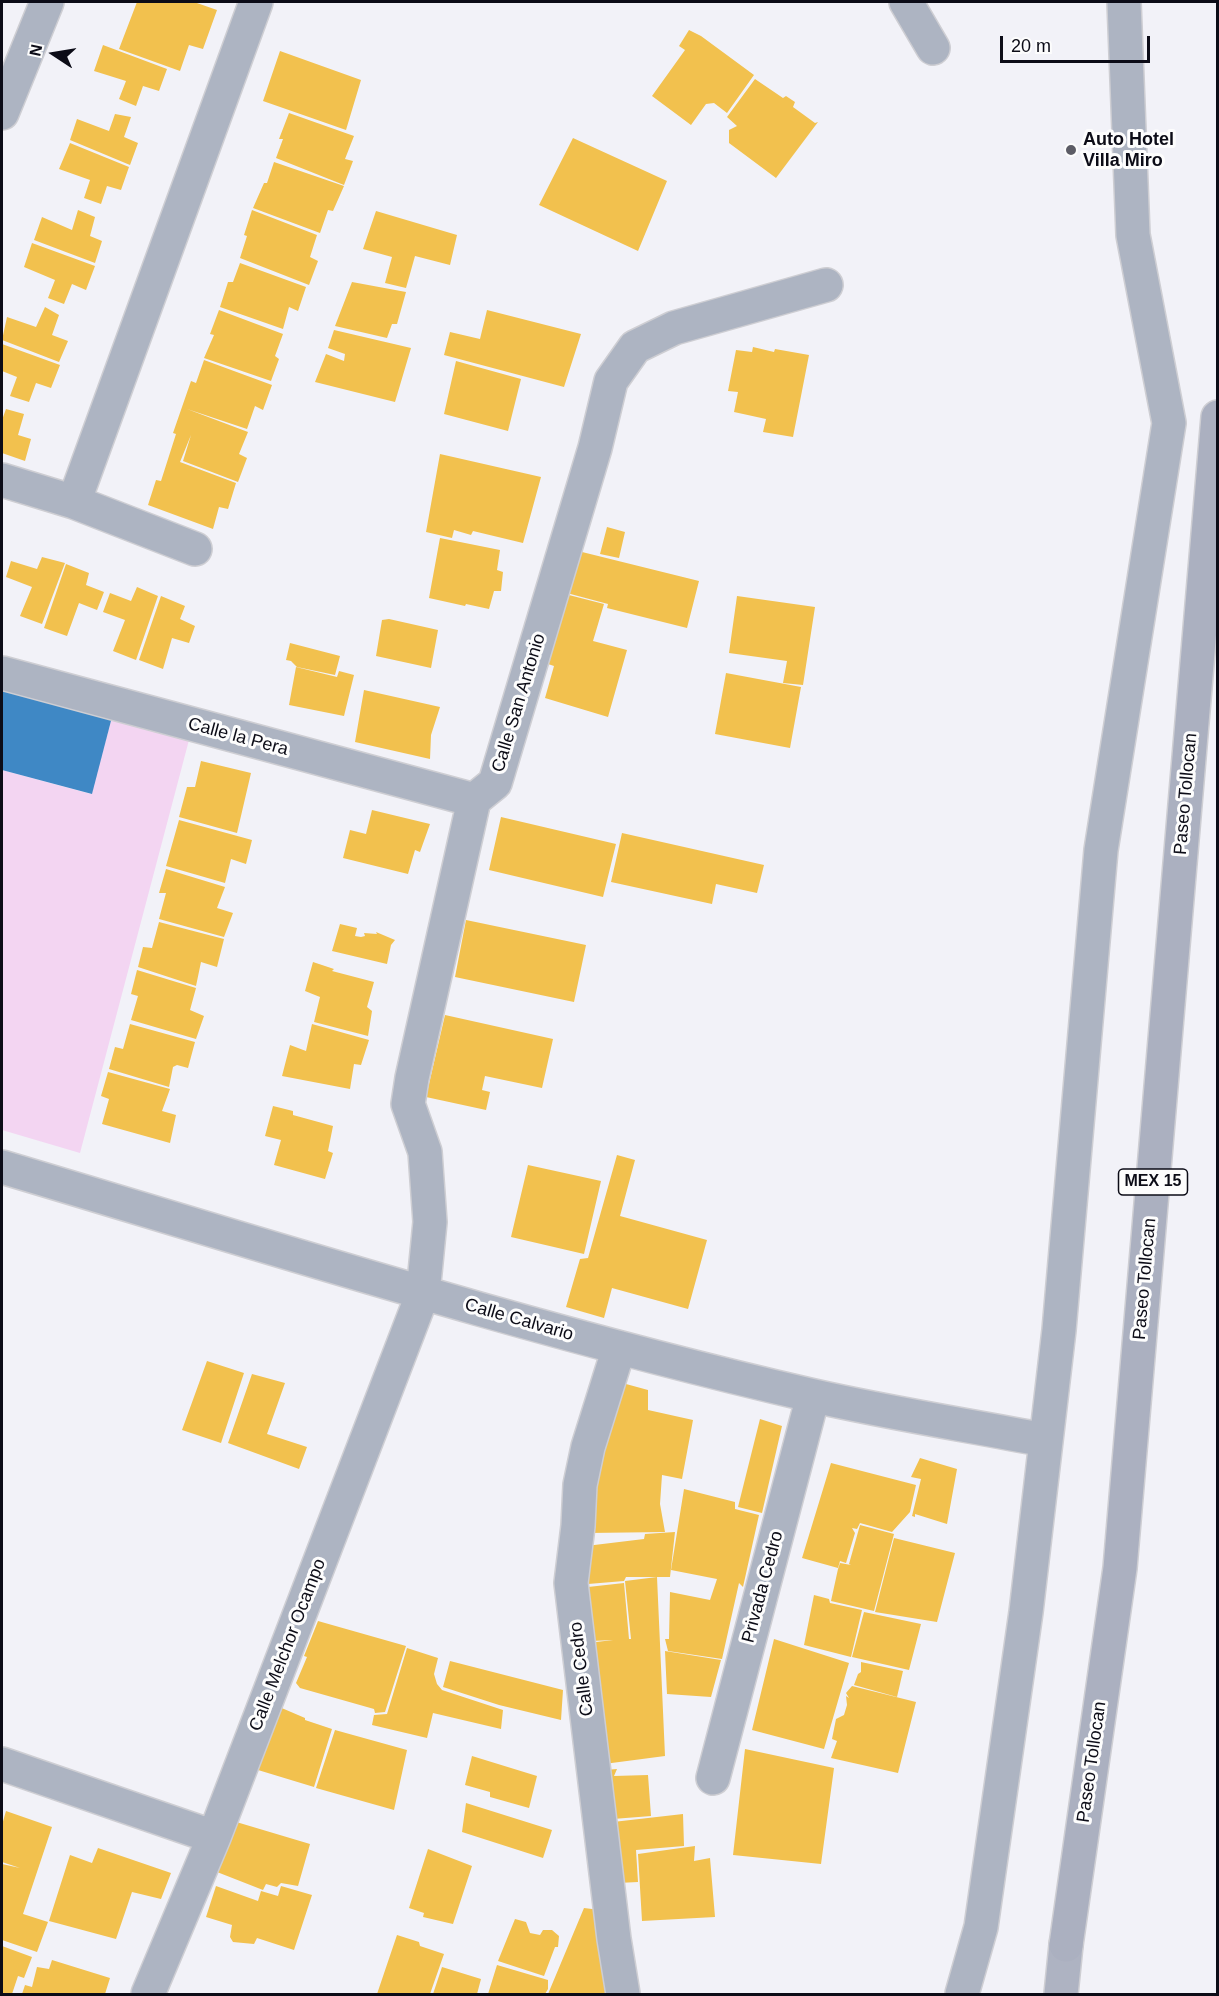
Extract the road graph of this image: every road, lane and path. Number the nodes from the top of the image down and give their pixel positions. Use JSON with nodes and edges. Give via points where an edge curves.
{"nodes":[{"id":1,"x":47,"y":2,"type":"edge"},
{"id":2,"x":256,"y":2,"type":"edge"},
{"id":3,"x":906,"y":2,"type":"edge"},
{"id":4,"x":1125,"y":2,"type":"edge"},
{"id":5,"x":933,"y":48,"type":"dead end"},
{"id":6,"x":2,"y":113,"type":"edge"},
{"id":7,"x":826,"y":285,"type":"dead end"},
{"id":8,"x":1218,"y":417,"type":"edge"},
{"id":9,"x":2,"y":480,"type":"edge"},
{"id":10,"x":74,"y":502,"type":"junction"},
{"id":11,"x":195,"y":549,"type":"dead end"},
{"id":12,"x":2,"y":673,"type":"edge"},
{"id":13,"x":474,"y":800,"type":"junction"},
{"id":14,"x":2,"y":1167,"type":"edge"},
{"id":15,"x":423,"y":1293,"type":"junction"},
{"id":16,"x":619,"y":1348,"type":"junction"},
{"id":17,"x":813,"y":1396,"type":"junction"},
{"id":18,"x":1045,"y":1440,"type":"junction"},
{"id":19,"x":2,"y":1764,"type":"edge"},
{"id":20,"x":712,"y":1778,"type":"dead end"},
{"id":21,"x":214,"y":1837,"type":"junction"},
{"id":22,"x":148,"y":1995,"type":"edge"},
{"id":23,"x":623,"y":1995,"type":"edge"},
{"id":24,"x":962,"y":1995,"type":"edge"},
{"id":25,"x":1061,"y":1995,"type":"edge"}],
"edges":[{"from":1,"to":6,"type":"street"},
{"from":2,"to":10,"type":"street"},
{"from":3,"to":5,"type":"street"},
{"from":4,"to":18,"type":"street","via":[[1133,235],[1168,423],[1101,850],[1059,1330]]},
{"from":7,"to":13,"type":"street","name":"Calle San Antonio","via":[[674,328],[635,347],[611,381],[595,448],[495,783]]},
{"from":8,"to":25,"type":"highway","name":"Paseo Tollocan","number":"MEX 15","via":[[1120,1568]]},
{"from":9,"to":10,"type":"street"},
{"from":10,"to":11,"type":"street"},
{"from":12,"to":13,"type":"street","name":"Calle la Pera"},
{"from":13,"to":15,"type":"street","via":[[408,1104],[425,1152],[430,1222]]},
{"from":14,"to":15,"type":"street","name":"Calle Calvario"},
{"from":15,"to":16,"type":"street","name":"Calle Calvario"},
{"from":15,"to":21,"type":"street","name":"Calle Melchor Ocampo"},
{"from":16,"to":17,"type":"street","name":"Calle Calvario"},
{"from":16,"to":23,"type":"street","name":"Calle Cedro","via":[[579,1485],[571,1583]]},
{"from":17,"to":18,"type":"street","name":"Calle Calvario"},
{"from":17,"to":20,"type":"street","name":"Privada Cedro"},
{"from":18,"to":24,"type":"street","via":[[1026,1612],[981,1927]]},
{"from":19,"to":21,"type":"street"},
{"from":21,"to":22,"type":"street","name":"Calle Melchor Ocampo"}]}
